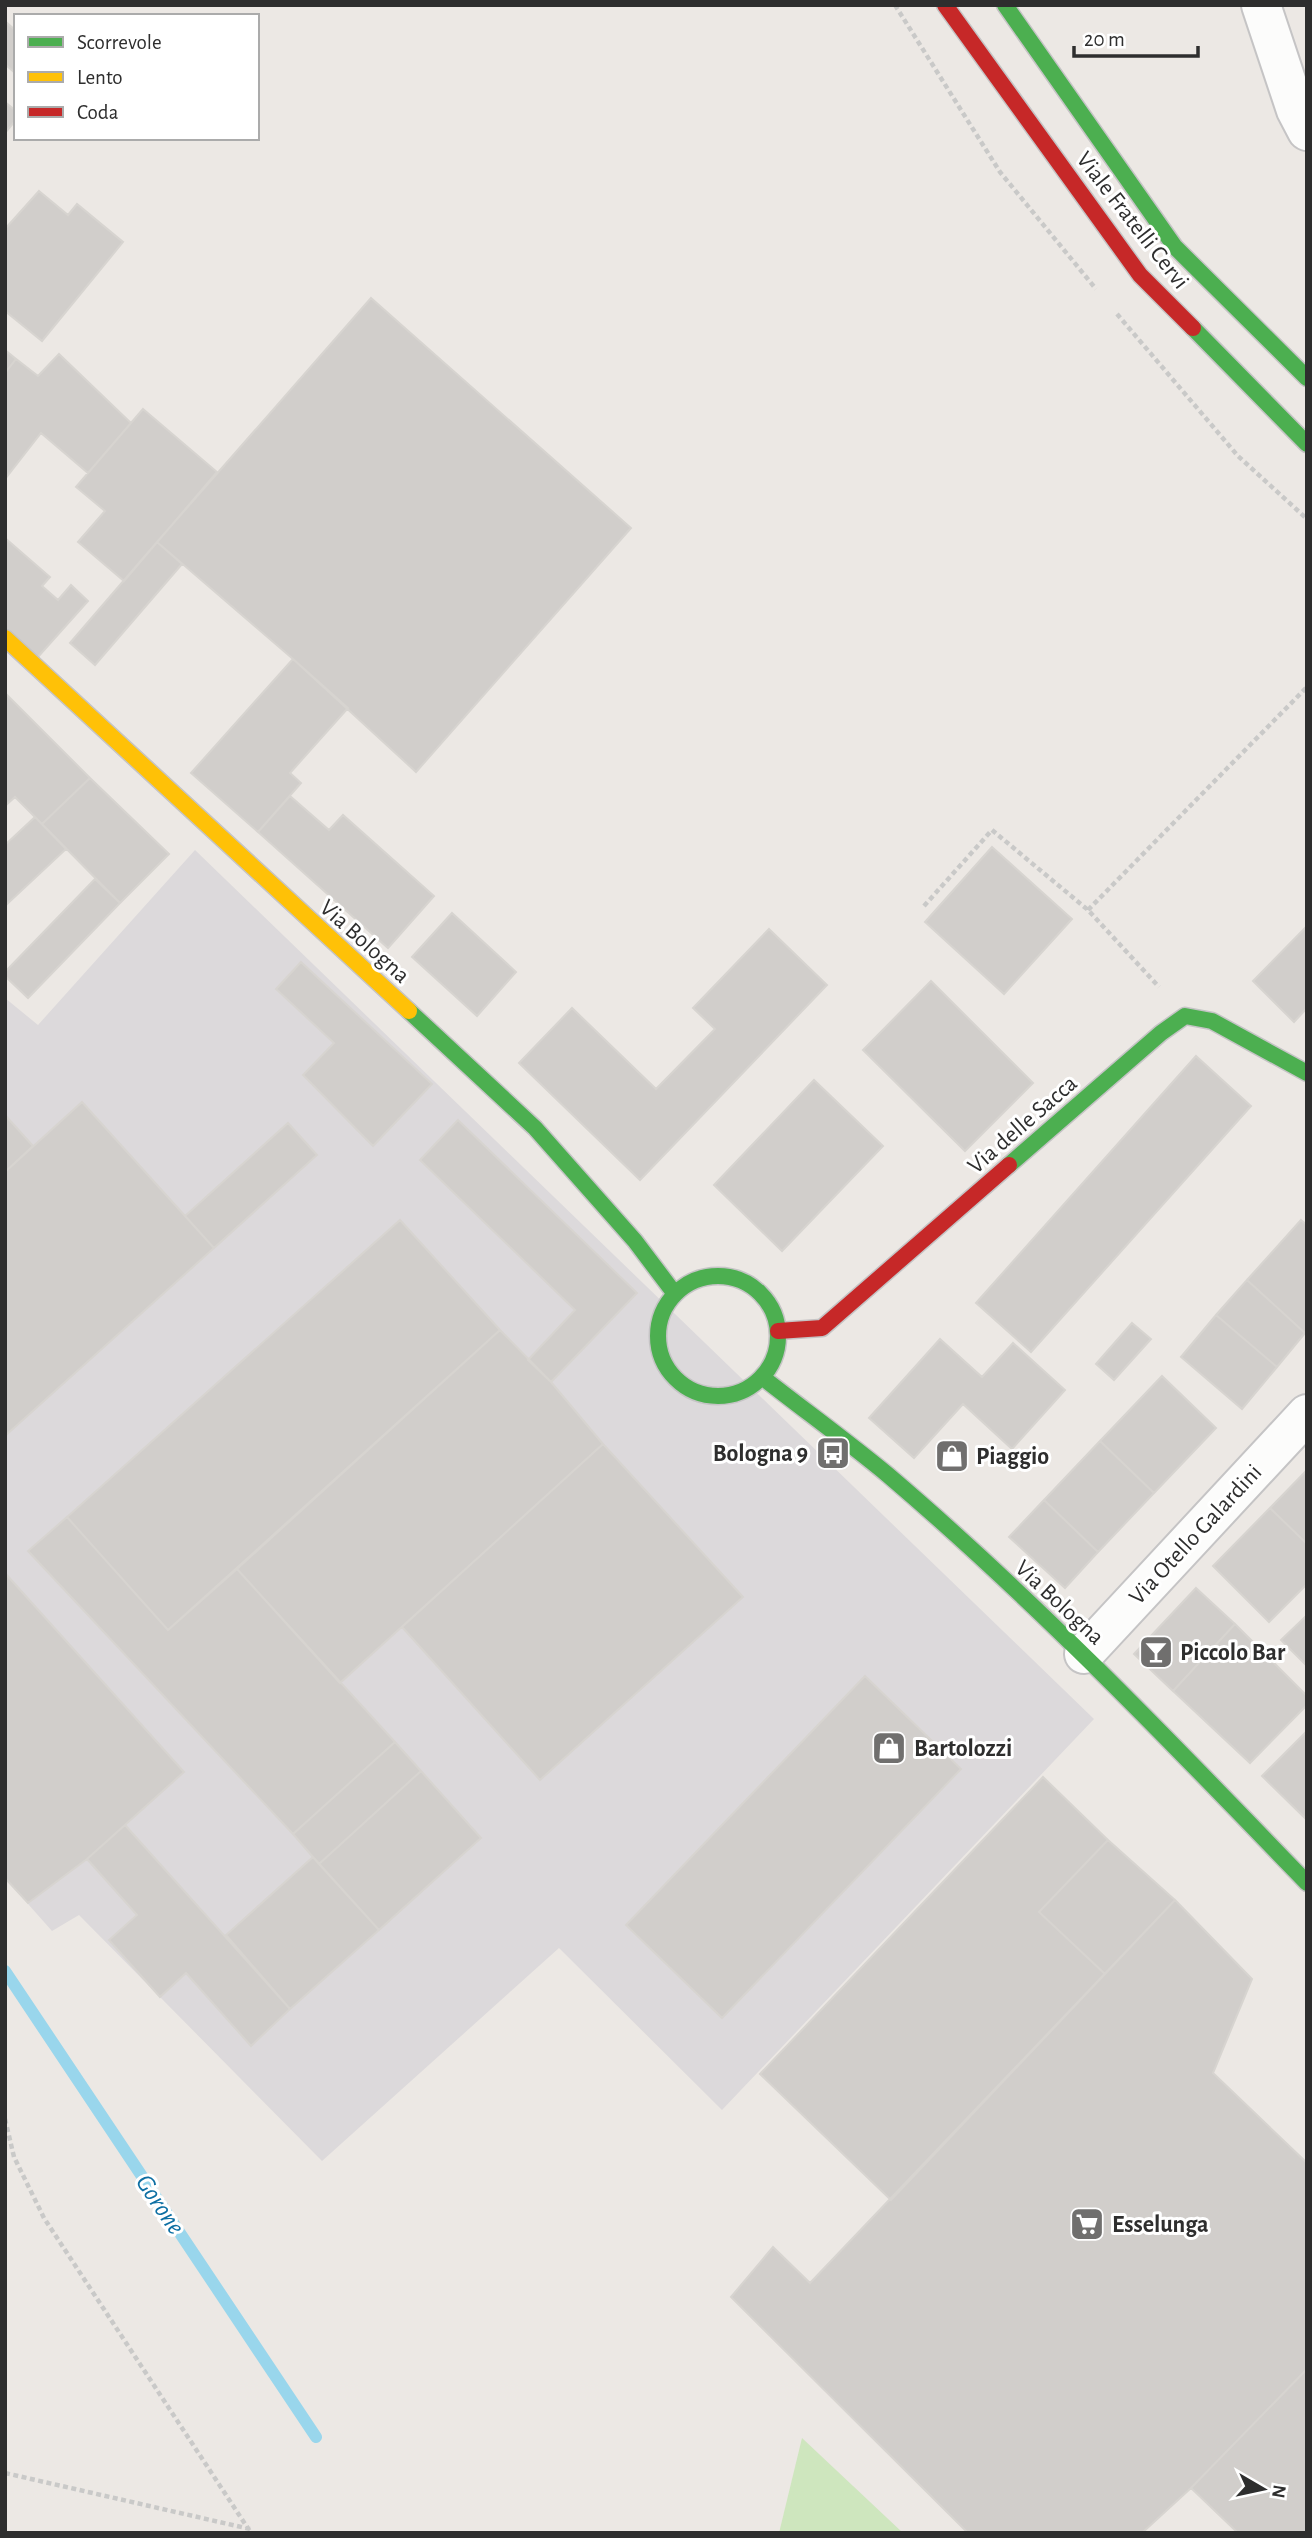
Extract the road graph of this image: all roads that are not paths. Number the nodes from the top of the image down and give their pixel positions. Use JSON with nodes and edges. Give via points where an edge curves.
{"nodes":[{"id":1,"x":944,"y":5,"type":"edge"},
{"id":2,"x":1005,"y":5,"type":"edge"},
{"id":3,"x":1261,"y":5,"type":"edge"},
{"id":4,"x":1307,"y":131,"type":"edge"},
{"id":5,"x":1307,"y":378,"type":"edge"},
{"id":6,"x":1307,"y":444,"type":"edge"},
{"id":7,"x":5,"y":638,"type":"edge"},
{"id":8,"x":1307,"y":1073,"type":"edge"},
{"id":9,"x":675,"y":1294,"type":"junction"},
{"id":10,"x":778,"y":1331,"type":"junction"},
{"id":11,"x":762,"y":1377,"type":"junction"},
{"id":12,"x":1307,"y":1414,"type":"edge"},
{"id":13,"x":1084,"y":1654,"type":"junction"},
{"id":14,"x":1307,"y":1883,"type":"edge"}],
"edges":[{"from":1,"to":6,"type":"street","name":"Viale Fratelli Cervi","via":[[1140,275]]},
{"from":2,"to":5,"type":"street","name":"Viale Fratelli Cervi","via":[[1175,247]]},
{"from":3,"to":4,"type":"street"},
{"from":7,"to":9,"type":"street","name":"Via Bologna","via":[[535,1128],[635,1241]]},
{"from":8,"to":10,"type":"street","name":"Via delle Sacca","via":[[1212,1021],[1185,1016],[822,1328]]},
{"from":9,"to":10,"type":"street","via":[[704,1278],[738,1280],[754,1287],[766,1300]]},
{"from":9,"to":11,"type":"street","via":[[659,1325],[659,1342],[671,1373],[699,1393],[716,1396],[741,1391]]},
{"from":10,"to":11,"type":"street","via":[[772,1363]]},
{"from":11,"to":13,"type":"street","name":"Via Bologna","via":[[902,1488]]},
{"from":12,"to":13,"type":"street","name":"Via Otello Galardini"},
{"from":13,"to":14,"type":"street","name":"Via Bologna"}]}
